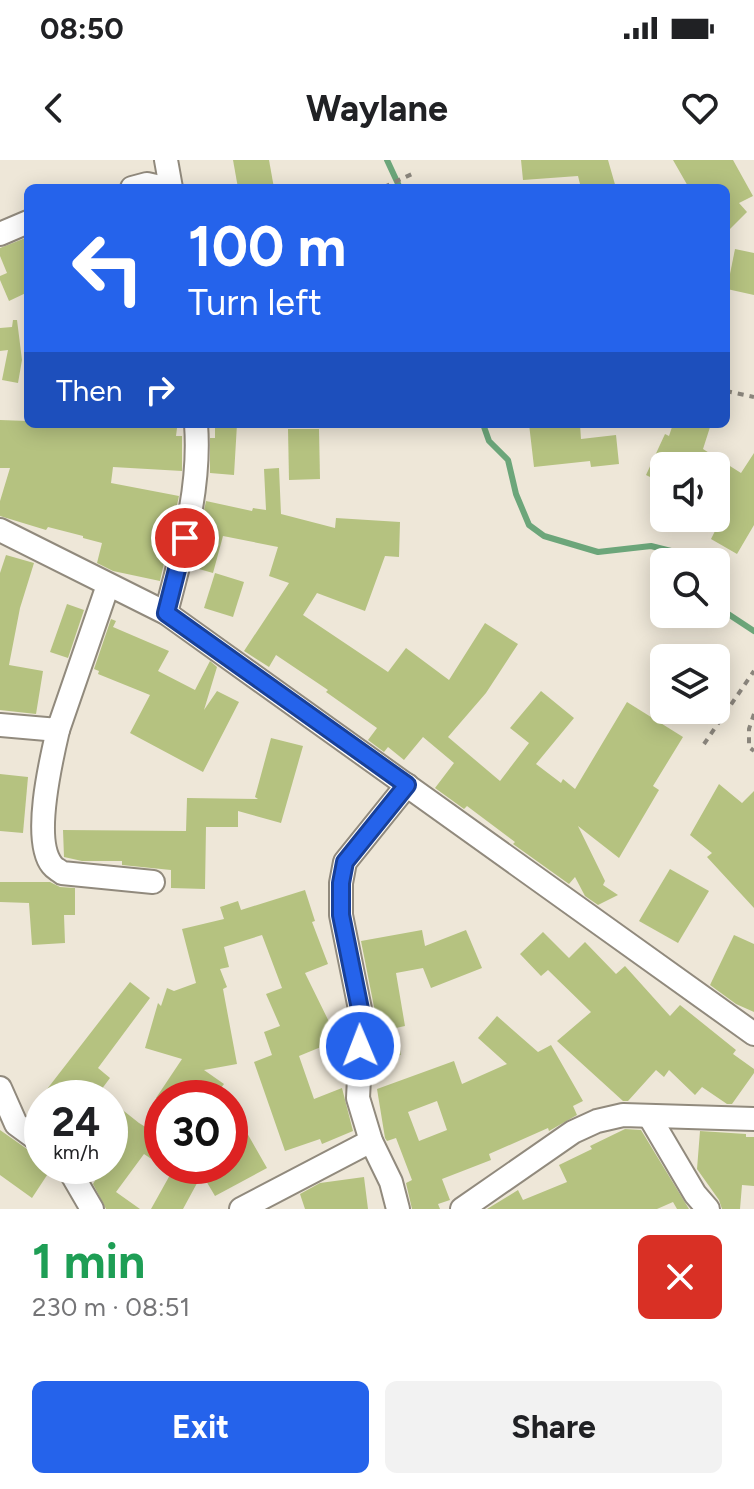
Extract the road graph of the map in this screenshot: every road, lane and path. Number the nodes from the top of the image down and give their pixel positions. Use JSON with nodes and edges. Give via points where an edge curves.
{"nodes":[{"id":1,"x":166,"y":160,"type":"edge"},
{"id":2,"x":412,"y":174,"type":"dead end"},
{"id":3,"x":170,"y":184,"type":"edge"},
{"id":4,"x":390,"y":184,"type":"edge"},
{"id":5,"x":24,"y":224,"type":"edge"},
{"id":6,"x":0,"y":234,"type":"edge"},
{"id":7,"x":730,"y":392,"type":"edge"},
{"id":8,"x":754,"y":397,"type":"edge"},
{"id":9,"x":196,"y":428,"type":"edge"},
{"id":10,"x":0,"y":530,"type":"edge"},
{"id":11,"x":108,"y":585,"type":"junction"},
{"id":12,"x":166,"y":613,"type":"junction"},
{"id":13,"x":754,"y":671,"type":"edge"},
{"id":14,"x":754,"y":714,"type":"edge"},
{"id":15,"x":0,"y":725,"type":"edge"},
{"id":16,"x":58,"y":730,"type":"junction"},
{"id":17,"x":704,"y":744,"type":"dead end"},
{"id":18,"x":754,"y":751,"type":"edge"},
{"id":19,"x":407,"y":785,"type":"junction"},
{"id":20,"x":153,"y":882,"type":"dead end"},
{"id":21,"x":754,"y":1034,"type":"edge"},
{"id":22,"x":0,"y":1088,"type":"edge"},
{"id":23,"x":649,"y":1116,"type":"junction"},
{"id":24,"x":754,"y":1119,"type":"edge"},
{"id":25,"x":24,"y":1130,"type":"edge"},
{"id":26,"x":371,"y":1141,"type":"junction"},
{"id":27,"x":77,"y":1184,"type":"edge"},
{"id":28,"x":92,"y":1209,"type":"edge"},
{"id":29,"x":241,"y":1209,"type":"edge"},
{"id":30,"x":398,"y":1209,"type":"edge"},
{"id":31,"x":462,"y":1209,"type":"edge"},
{"id":32,"x":708,"y":1209,"type":"edge"}],
"edges":[{"from":1,"to":3,"type":"street"},
{"from":2,"to":4,"type":"path"},
{"from":5,"to":6,"type":"street"},
{"from":7,"to":8,"type":"path"},
{"from":9,"to":12,"type":"street","via":[[199,454],[191,513]]},
{"from":10,"to":11,"type":"street"},
{"from":11,"to":12,"type":"street"},
{"from":11,"to":16,"type":"street"},
{"from":12,"to":19,"type":"street"},
{"from":13,"to":17,"type":"path"},
{"from":14,"to":18,"type":"path","via":[[749,729]]},
{"from":15,"to":16,"type":"street"},
{"from":16,"to":20,"type":"street","via":[[43,804],[52,865],[62,873]]},
{"from":19,"to":21,"type":"street"},
{"from":19,"to":26,"type":"street","via":[[345,862],[341,883],[341,915],[362,1019],[358,1098]]},
{"from":22,"to":25,"type":"street","via":[[16,1124]]},
{"from":23,"to":24,"type":"street"},
{"from":23,"to":31,"type":"street","via":[[623,1115],[573,1132]]},
{"from":23,"to":32,"type":"street"},
{"from":26,"to":29,"type":"street"},
{"from":26,"to":30,"type":"street"},
{"from":27,"to":28,"type":"street"}]}
